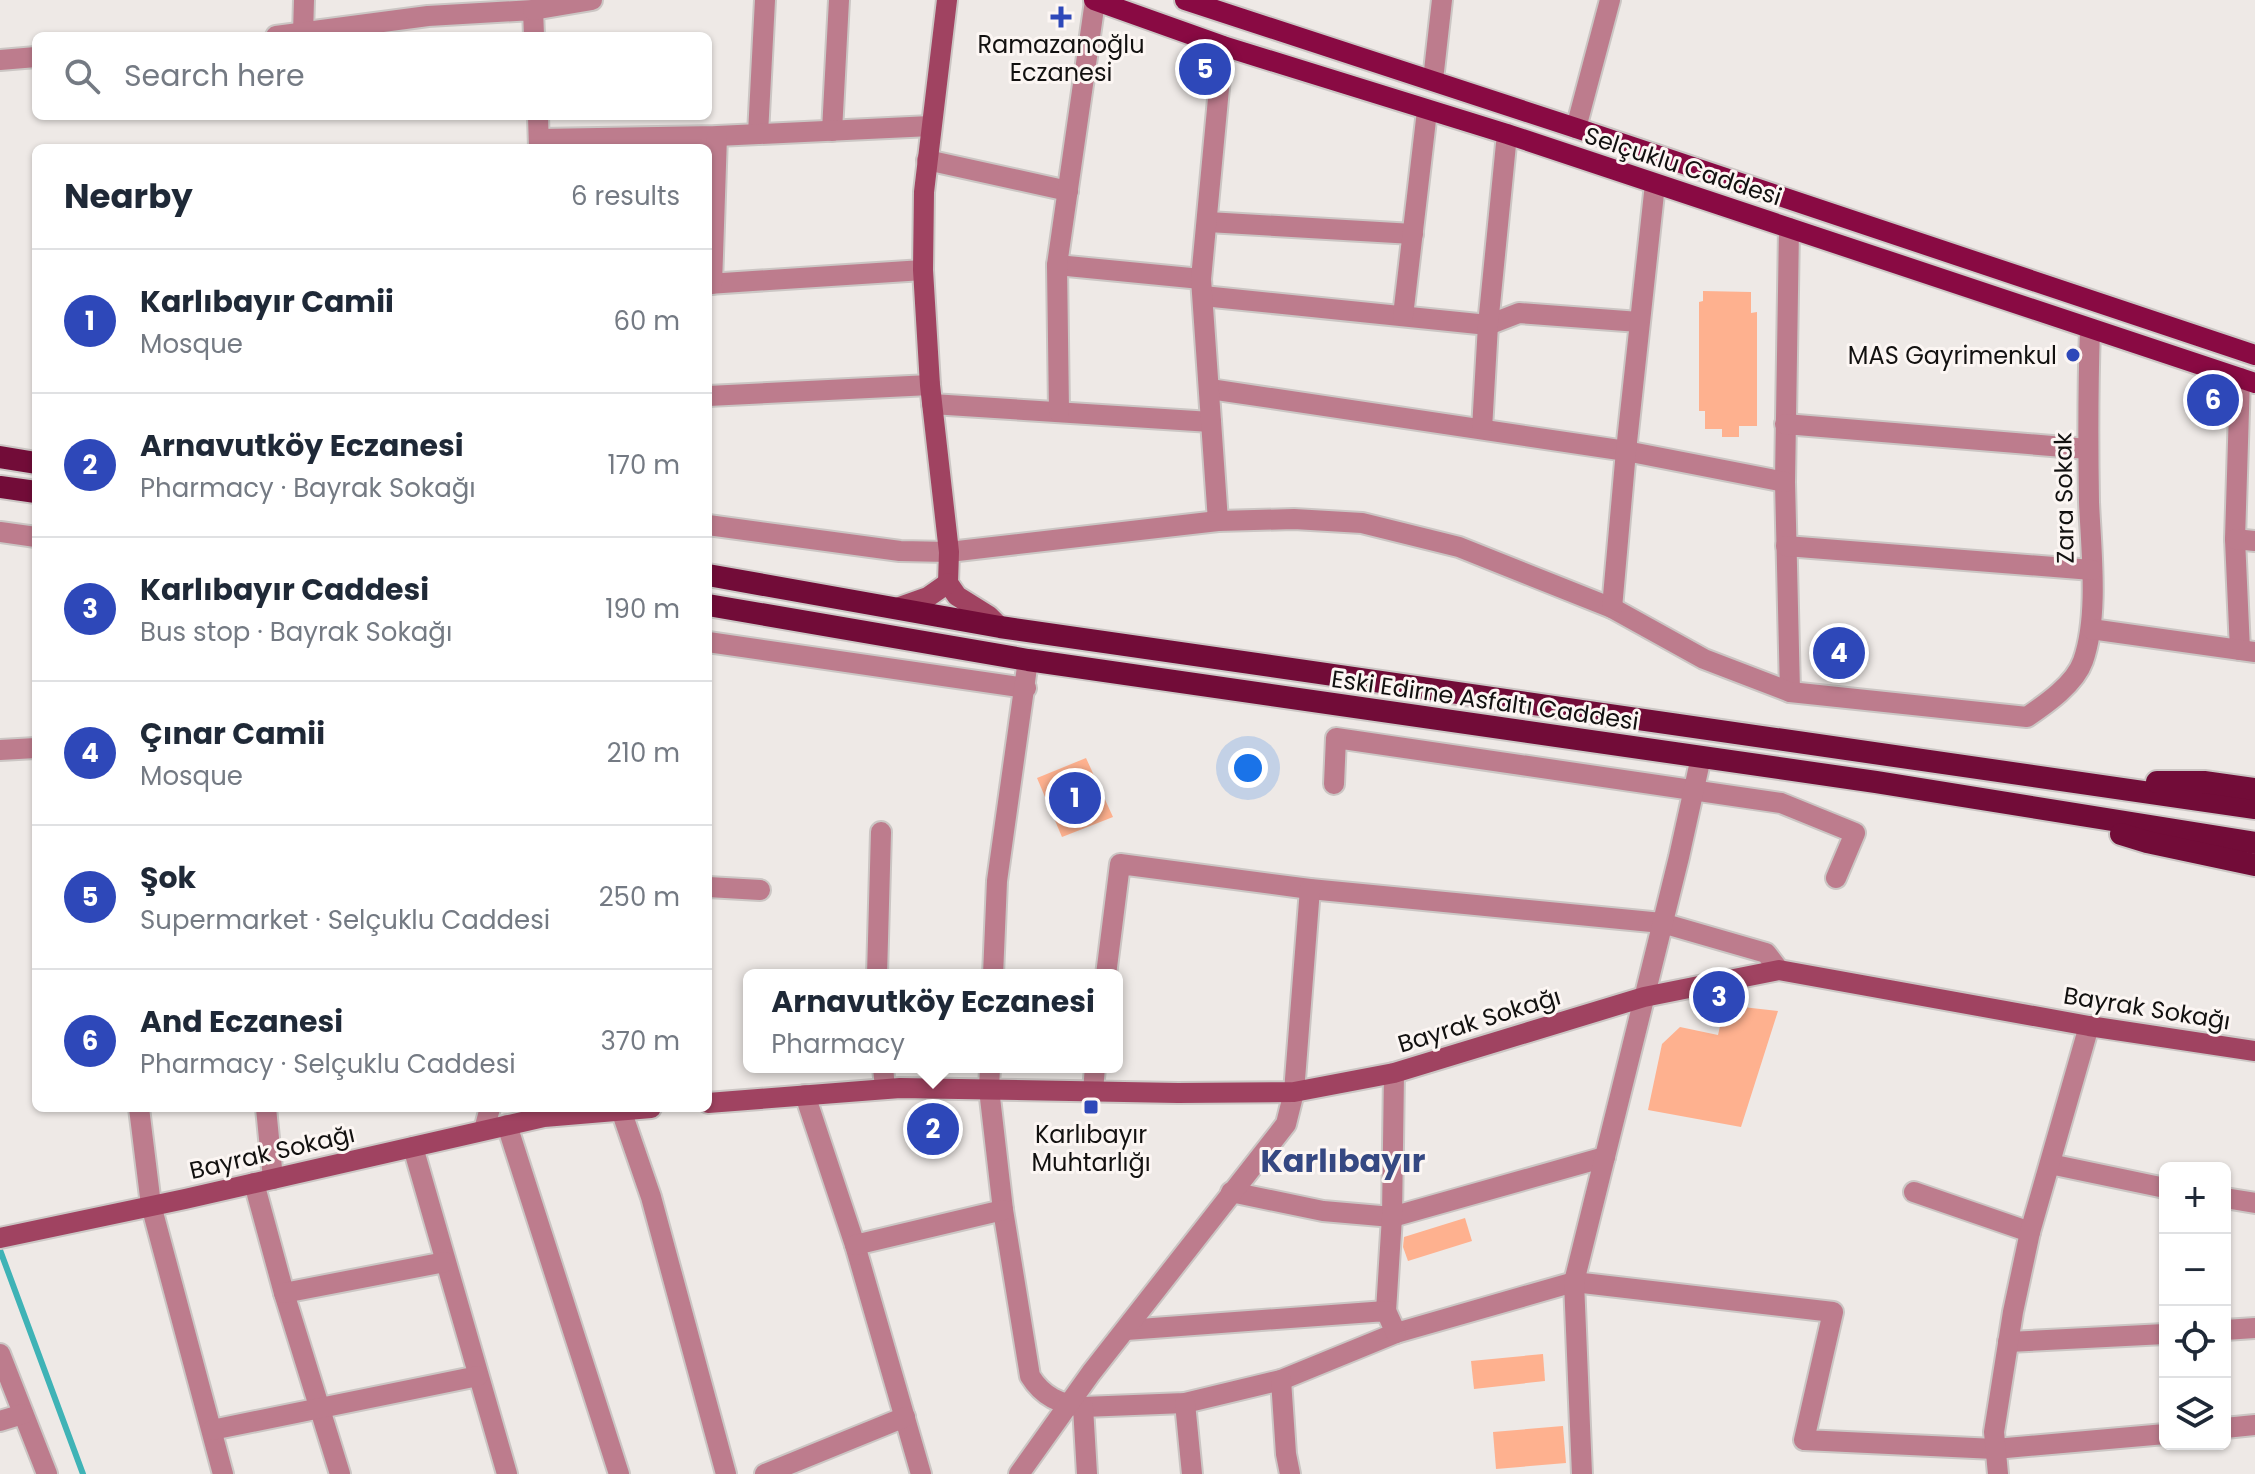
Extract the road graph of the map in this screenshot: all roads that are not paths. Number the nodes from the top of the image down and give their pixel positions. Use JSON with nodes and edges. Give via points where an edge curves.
{"nodes":[{"id":1,"x":304,"y":0,"type":"edge"},
{"id":2,"x":592,"y":0,"type":"edge"},
{"id":3,"x":765,"y":0,"type":"edge"},
{"id":4,"x":839,"y":0,"type":"edge"},
{"id":5,"x":947,"y":0,"type":"edge"},
{"id":6,"x":1094,"y":0,"type":"edge"},
{"id":7,"x":1185,"y":0,"type":"edge"},
{"id":8,"x":1442,"y":0,"type":"edge"},
{"id":9,"x":1610,"y":0,"type":"edge"},
{"id":10,"x":564,"y":3,"type":"edge"},
{"id":11,"x":428,"y":8,"type":"edge"},
{"id":12,"x":533,"y":10,"type":"junction"},
{"id":13,"x":303,"y":32,"type":"edge"},
{"id":14,"x":313,"y":32,"type":"edge"},
{"id":15,"x":534,"y":32,"type":"edge"},
{"id":16,"x":1223,"y":46,"type":"junction"},
{"id":17,"x":32,"y":57,"type":"edge"},
{"id":18,"x":0,"y":60,"type":"edge"},
{"id":19,"x":1433,"y":80,"type":"junction"},
{"id":20,"x":1427,"y":111,"type":"junction"},
{"id":21,"x":538,"y":120,"type":"edge"},
{"id":22,"x":931,"y":126,"type":"junction"},
{"id":23,"x":1576,"y":128,"type":"junction"},
{"id":24,"x":832,"y":131,"type":"junction"},
{"id":25,"x":758,"y":134,"type":"junction"},
{"id":26,"x":1507,"y":134,"type":"junction"},
{"id":27,"x":717,"y":136,"type":"junction"},
{"id":28,"x":539,"y":144,"type":"edge"},
{"id":29,"x":927,"y":160,"type":"junction"},
{"id":30,"x":1655,"y":184,"type":"junction"},
{"id":31,"x":1068,"y":191,"type":"junction"},
{"id":32,"x":1794,"y":202,"type":"junction"},
{"id":33,"x":1208,"y":222,"type":"junction"},
{"id":34,"x":1789,"y":228,"type":"junction"},
{"id":35,"x":1413,"y":234,"type":"junction"},
{"id":36,"x":712,"y":242,"type":"edge"},
{"id":37,"x":1057,"y":265,"type":"junction"},
{"id":38,"x":923,"y":270,"type":"junction"},
{"id":39,"x":712,"y":284,"type":"edge"},
{"id":40,"x":1202,"y":288,"type":"junction"},
{"id":41,"x":1403,"y":316,"type":"junction"},
{"id":42,"x":1639,"y":322,"type":"junction"},
{"id":43,"x":1488,"y":325,"type":"junction"},
{"id":44,"x":2090,"y":329,"type":"junction"},
{"id":45,"x":2202,"y":337,"type":"junction"},
{"id":46,"x":2255,"y":355,"type":"edge"},
{"id":47,"x":2194,"y":362,"type":"junction"},
{"id":48,"x":2247,"y":380,"type":"edge"},
{"id":49,"x":1210,"y":389,"type":"junction"},
{"id":50,"x":931,"y":395,"type":"junction"},
{"id":51,"x":712,"y":396,"type":"edge"},
{"id":52,"x":1059,"y":412,"type":"junction"},
{"id":53,"x":1211,"y":422,"type":"junction"},
{"id":54,"x":1785,"y":424,"type":"junction"},
{"id":55,"x":1482,"y":429,"type":"junction"},
{"id":56,"x":2088,"y":449,"type":"junction"},
{"id":57,"x":1626,"y":451,"type":"junction"},
{"id":58,"x":0,"y":457,"type":"edge"},
{"id":59,"x":32,"y":462,"type":"edge"},
{"id":60,"x":1785,"y":482,"type":"junction"},
{"id":61,"x":0,"y":487,"type":"edge"},
{"id":62,"x":32,"y":491,"type":"edge"},
{"id":63,"x":1218,"y":521,"type":"junction"},
{"id":64,"x":712,"y":526,"type":"edge"},
{"id":65,"x":0,"y":532,"type":"edge"},
{"id":66,"x":32,"y":536,"type":"edge"},
{"id":67,"x":2245,"y":540,"type":"edge"},
{"id":68,"x":1786,"y":546,"type":"junction"},
{"id":69,"x":949,"y":552,"type":"junction"},
{"id":70,"x":2092,"y":570,"type":"junction"},
{"id":71,"x":712,"y":576,"type":"edge"},
{"id":72,"x":948,"y":583,"type":"junction"},
{"id":73,"x":712,"y":606,"type":"edge"},
{"id":74,"x":897,"y":608,"type":"junction"},
{"id":75,"x":1612,"y":608,"type":"junction"},
{"id":76,"x":1000,"y":627,"type":"junction"},
{"id":77,"x":2091,"y":629,"type":"junction"},
{"id":78,"x":712,"y":643,"type":"edge"},
{"id":79,"x":2248,"y":651,"type":"edge"},
{"id":80,"x":1028,"y":660,"type":"junction"},
{"id":81,"x":1026,"y":688,"type":"junction"},
{"id":82,"x":1790,"y":692,"type":"junction"},
{"id":83,"x":32,"y":748,"type":"edge"},
{"id":84,"x":0,"y":750,"type":"edge"},
{"id":85,"x":1701,"y":757,"type":"junction"},
{"id":86,"x":1334,"y":784,"type":"dead end"},
{"id":87,"x":2108,"y":786,"type":"junction"},
{"id":88,"x":2255,"y":789,"type":"edge"},
{"id":89,"x":1694,"y":791,"type":"junction"},
{"id":90,"x":2255,"y":808,"type":"edge"},
{"id":91,"x":2055,"y":813,"type":"junction"},
{"id":92,"x":881,"y":832,"type":"dead end"},
{"id":93,"x":2255,"y":843,"type":"edge"},
{"id":94,"x":2255,"y":865,"type":"edge"},
{"id":95,"x":1836,"y":878,"type":"dead end"},
{"id":96,"x":712,"y":887,"type":"edge"},
{"id":97,"x":1310,"y":889,"type":"junction"},
{"id":98,"x":760,"y":890,"type":"dead end"},
{"id":99,"x":1662,"y":923,"type":"junction"},
{"id":100,"x":877,"y":969,"type":"edge"},
{"id":101,"x":993,"y":969,"type":"edge"},
{"id":102,"x":1107,"y":969,"type":"edge"},
{"id":103,"x":1779,"y":970,"type":"junction"},
{"id":104,"x":1644,"y":997,"type":"junction"},
{"id":105,"x":2089,"y":1026,"type":"junction"},
{"id":106,"x":2255,"y":1051,"type":"edge"},
{"id":107,"x":884,"y":1073,"type":"edge"},
{"id":108,"x":990,"y":1073,"type":"edge"},
{"id":109,"x":1094,"y":1073,"type":"edge"},
{"id":110,"x":1394,"y":1073,"type":"junction"},
{"id":111,"x":885,"y":1089,"type":"junction"},
{"id":112,"x":989,"y":1089,"type":"junction"},
{"id":113,"x":1093,"y":1091,"type":"junction"},
{"id":114,"x":1294,"y":1092,"type":"junction"},
{"id":115,"x":805,"y":1095,"type":"junction"},
{"id":116,"x":712,"y":1103,"type":"edge"},
{"id":117,"x":139,"y":1112,"type":"edge"},
{"id":118,"x":266,"y":1112,"type":"edge"},
{"id":119,"x":489,"y":1112,"type":"edge"},
{"id":120,"x":599,"y":1112,"type":"edge"},
{"id":121,"x":622,"y":1112,"type":"edge"},
{"id":122,"x":507,"y":1125,"type":"junction"},
{"id":123,"x":484,"y":1130,"type":"junction"},
{"id":124,"x":413,"y":1147,"type":"junction"},
{"id":125,"x":1605,"y":1157,"type":"junction"},
{"id":126,"x":2050,"y":1164,"type":"junction"},
{"id":127,"x":264,"y":1181,"type":"junction"},
{"id":128,"x":2159,"y":1187,"type":"edge"},
{"id":129,"x":1231,"y":1192,"type":"junction"},
{"id":130,"x":1914,"y":1192,"type":"dead end"},
{"id":131,"x":2231,"y":1199,"type":"edge"},
{"id":132,"x":2255,"y":1203,"type":"edge"},
{"id":133,"x":151,"y":1205,"type":"junction"},
{"id":134,"x":1003,"y":1210,"type":"junction"},
{"id":135,"x":1392,"y":1217,"type":"junction"},
{"id":136,"x":2030,"y":1232,"type":"junction"},
{"id":137,"x":5,"y":1237,"type":"edge"},
{"id":138,"x":855,"y":1245,"type":"junction"},
{"id":139,"x":445,"y":1262,"type":"junction"},
{"id":140,"x":1574,"y":1282,"type":"junction"},
{"id":141,"x":284,"y":1293,"type":"junction"},
{"id":142,"x":1386,"y":1311,"type":"junction"},
{"id":143,"x":2255,"y":1328,"type":"edge"},
{"id":144,"x":1126,"y":1330,"type":"junction"},
{"id":145,"x":2231,"y":1330,"type":"edge"},
{"id":146,"x":1396,"y":1333,"type":"junction"},
{"id":147,"x":2159,"y":1334,"type":"edge"},
{"id":148,"x":2008,"y":1342,"type":"junction"},
{"id":149,"x":0,"y":1354,"type":"edge"},
{"id":150,"x":478,"y":1376,"type":"junction"},
{"id":151,"x":1281,"y":1380,"type":"junction"},
{"id":152,"x":1185,"y":1403,"type":"junction"},
{"id":153,"x":1076,"y":1406,"type":"junction"},
{"id":154,"x":319,"y":1408,"type":"junction"},
{"id":155,"x":23,"y":1414,"type":"junction"},
{"id":156,"x":905,"y":1417,"type":"junction"},
{"id":157,"x":0,"y":1421,"type":"edge"},
{"id":158,"x":2255,"y":1425,"type":"edge"},
{"id":159,"x":2231,"y":1427,"type":"edge"},
{"id":160,"x":212,"y":1430,"type":"junction"},
{"id":161,"x":2159,"y":1435,"type":"edge"},
{"id":162,"x":1995,"y":1449,"type":"junction"},
{"id":163,"x":47,"y":1474,"type":"edge"},
{"id":164,"x":223,"y":1474,"type":"edge"},
{"id":165,"x":340,"y":1474,"type":"edge"},
{"id":166,"x":507,"y":1474,"type":"edge"},
{"id":167,"x":619,"y":1474,"type":"edge"},
{"id":168,"x":726,"y":1474,"type":"edge"},
{"id":169,"x":765,"y":1474,"type":"edge"},
{"id":170,"x":921,"y":1474,"type":"edge"},
{"id":171,"x":1019,"y":1474,"type":"edge"},
{"id":172,"x":1087,"y":1474,"type":"edge"},
{"id":173,"x":1192,"y":1474,"type":"edge"},
{"id":174,"x":1290,"y":1474,"type":"edge"},
{"id":175,"x":1582,"y":1474,"type":"edge"},
{"id":176,"x":1998,"y":1474,"type":"edge"}],
"edges":[{"from":1,"to":13,"type":"street"},
{"from":2,"to":10,"type":"street"},
{"from":3,"to":25,"type":"street"},
{"from":4,"to":24,"type":"street"},
{"from":5,"to":22,"type":"main road"},
{"from":6,"to":16,"type":"main road","name":"Selçuklu Caddesi"},
{"from":6,"to":31,"type":"street"},
{"from":7,"to":19,"type":"main road","name":"Selçuklu Caddesi"},
{"from":8,"to":19,"type":"street"},
{"from":9,"to":23,"type":"street"},
{"from":10,"to":12,"type":"street"},
{"from":11,"to":12,"type":"street"},
{"from":11,"to":14,"type":"street"},
{"from":12,"to":15,"type":"street"},
{"from":16,"to":20,"type":"main road","name":"Selçuklu Caddesi"},
{"from":16,"to":33,"type":"street"},
{"from":17,"to":18,"type":"street"},
{"from":19,"to":23,"type":"main road","name":"Selçuklu Caddesi"},
{"from":20,"to":26,"type":"main road","name":"Selçuklu Caddesi"},
{"from":20,"to":35,"type":"street"},
{"from":21,"to":28,"type":"street"},
{"from":22,"to":24,"type":"street"},
{"from":22,"to":29,"type":"main road"},
{"from":23,"to":32,"type":"main road","name":"Selçuklu Caddesi"},
{"from":24,"to":25,"type":"street"},
{"from":25,"to":27,"type":"street"},
{"from":26,"to":30,"type":"main road","name":"Selçuklu Caddesi"},
{"from":26,"to":43,"type":"street"},
{"from":27,"to":28,"type":"street"},
{"from":27,"to":36,"type":"street"},
{"from":29,"to":31,"type":"street"},
{"from":29,"to":38,"type":"main road"},
{"from":30,"to":34,"type":"main road","name":"Selçuklu Caddesi"},
{"from":30,"to":42,"type":"street"},
{"from":31,"to":37,"type":"street"},
{"from":32,"to":34,"type":"main road"},
{"from":32,"to":45,"type":"main road","name":"Selçuklu Caddesi"},
{"from":33,"to":35,"type":"street"},
{"from":33,"to":40,"type":"street"},
{"from":34,"to":44,"type":"main road","name":"Selçuklu Caddesi"},
{"from":34,"to":54,"type":"street"},
{"from":35,"to":41,"type":"street"},
{"from":37,"to":40,"type":"street"},
{"from":37,"to":52,"type":"street"},
{"from":38,"to":39,"type":"street"},
{"from":38,"to":50,"type":"main road"},
{"from":40,"to":41,"type":"street"},
{"from":40,"to":49,"type":"street"},
{"from":41,"to":43,"type":"street"},
{"from":42,"to":43,"type":"street","via":[[1519,313]]},
{"from":42,"to":57,"type":"street"},
{"from":43,"to":55,"type":"street"},
{"from":44,"to":47,"type":"main road","name":"Selçuklu Caddesi"},
{"from":44,"to":56,"type":"street","name":"Zara Sokak"},
{"from":45,"to":46,"type":"main road","name":"Selçuklu Caddesi"},
{"from":45,"to":47,"type":"main road"},
{"from":47,"to":48,"type":"main road","name":"Selçuklu Caddesi"},
{"from":48,"to":67,"type":"street"},
{"from":49,"to":53,"type":"street"},
{"from":49,"to":55,"type":"street"},
{"from":50,"to":51,"type":"street"},
{"from":50,"to":52,"type":"street"},
{"from":50,"to":69,"type":"main road"},
{"from":52,"to":53,"type":"street"},
{"from":53,"to":63,"type":"street"},
{"from":54,"to":56,"type":"street"},
{"from":54,"to":60,"type":"street"},
{"from":55,"to":57,"type":"street"},
{"from":56,"to":70,"type":"street","name":"Zara Sokak"},
{"from":57,"to":60,"type":"street"},
{"from":57,"to":75,"type":"street"},
{"from":58,"to":59,"type":"highway"},
{"from":60,"to":68,"type":"street"},
{"from":61,"to":62,"type":"highway"},
{"from":63,"to":69,"type":"street"},
{"from":63,"to":75,"type":"street","via":[[1362,523],[1459,547]]},
{"from":64,"to":69,"type":"street","via":[[900,551]]},
{"from":65,"to":66,"type":"street"},
{"from":67,"to":79,"type":"street"},
{"from":68,"to":70,"type":"street"},
{"from":68,"to":82,"type":"street"},
{"from":69,"to":72,"type":"main road"},
{"from":70,"to":77,"type":"street","name":"Zara Sokak"},
{"from":71,"to":74,"type":"highway","name":"Eski Edirne Asfaltı Caddesi"},
{"from":72,"to":74,"type":"main road"},
{"from":72,"to":76,"type":"main road"},
{"from":73,"to":80,"type":"highway","name":"Eski Edirne Asfaltı Caddesi"},
{"from":74,"to":76,"type":"highway","name":"Eski Edirne Asfaltı Caddesi"},
{"from":75,"to":82,"type":"street","via":[[1704,659]]},
{"from":76,"to":87,"type":"highway","name":"Eski Edirne Asfaltı Caddesi"},
{"from":77,"to":79,"type":"street"},
{"from":77,"to":82,"type":"street","name":"Zara Sokak","via":[[2082,665],[2058,696],[2027,717]]},
{"from":78,"to":81,"type":"street"},
{"from":80,"to":81,"type":"street"},
{"from":80,"to":85,"type":"highway","name":"Eski Edirne Asfaltı Caddesi"},
{"from":81,"to":101,"type":"street","via":[[997,881]]},
{"from":83,"to":84,"type":"street"},
{"from":85,"to":89,"type":"street"},
{"from":85,"to":91,"type":"highway","name":"Eski Edirne Asfaltı Caddesi"},
{"from":86,"to":89,"type":"street","via":[[1336,738]]},
{"from":87,"to":88,"type":"highway","via":[[2204,782]]},
{"from":87,"to":90,"type":"highway","name":"Eski Edirne Asfaltı Caddesi"},
{"from":89,"to":95,"type":"street","via":[[1781,803],[1855,833]]},
{"from":89,"to":99,"type":"street"},
{"from":91,"to":93,"type":"highway","name":"Eski Edirne Asfaltı Caddesi"},
{"from":91,"to":94,"type":"highway","via":[[2147,842]]},
{"from":92,"to":100,"type":"street"},
{"from":96,"to":98,"type":"street"},
{"from":97,"to":99,"type":"street"},
{"from":97,"to":102,"type":"street","via":[[1120,864]]},
{"from":97,"to":114,"type":"street"},
{"from":99,"to":103,"type":"street","via":[[1766,953]]},
{"from":99,"to":104,"type":"street"},
{"from":103,"to":104,"type":"main road","name":"Bayrak Sokağı"},
{"from":103,"to":105,"type":"main road","name":"Bayrak Sokağı"},
{"from":104,"to":110,"type":"main road","name":"Bayrak Sokağı"},
{"from":104,"to":125,"type":"street"},
{"from":105,"to":106,"type":"main road","name":"Bayrak Sokağı"},
{"from":105,"to":126,"type":"street"},
{"from":107,"to":111,"type":"street"},
{"from":108,"to":112,"type":"street"},
{"from":109,"to":113,"type":"street"},
{"from":110,"to":114,"type":"main road","name":"Bayrak Sokağı"},
{"from":110,"to":135,"type":"street"},
{"from":111,"to":112,"type":"main road","name":"Bayrak Sokağı"},
{"from":111,"to":115,"type":"main road","name":"Bayrak Sokağı"},
{"from":112,"to":113,"type":"main road","name":"Bayrak Sokağı"},
{"from":112,"to":134,"type":"street"},
{"from":113,"to":114,"type":"main road","name":"Bayrak Sokağı"},
{"from":114,"to":129,"type":"street","via":[[1286,1124]]},
{"from":115,"to":116,"type":"main road","name":"Bayrak Sokağı"},
{"from":115,"to":138,"type":"street"},
{"from":117,"to":133,"type":"street"},
{"from":118,"to":127,"type":"street"},
{"from":119,"to":123,"type":"street"},
{"from":120,"to":122,"type":"main road","name":"Bayrak Sokağı"},
{"from":121,"to":168,"type":"street","via":[[651,1197]]},
{"from":122,"to":123,"type":"main road","name":"Bayrak Sokağı"},
{"from":122,"to":167,"type":"street"},
{"from":123,"to":124,"type":"main road","name":"Bayrak Sokağı"},
{"from":124,"to":127,"type":"main road","name":"Bayrak Sokağı"},
{"from":124,"to":139,"type":"street"},
{"from":125,"to":135,"type":"street"},
{"from":125,"to":140,"type":"street"},
{"from":126,"to":128,"type":"street"},
{"from":126,"to":136,"type":"street"},
{"from":127,"to":133,"type":"main road","name":"Bayrak Sokağı"},
{"from":127,"to":141,"type":"street"},
{"from":129,"to":135,"type":"street","via":[[1323,1211]]},
{"from":129,"to":144,"type":"street"},
{"from":130,"to":136,"type":"street"},
{"from":131,"to":132,"type":"street"},
{"from":133,"to":137,"type":"main road","name":"Bayrak Sokağı"},
{"from":133,"to":160,"type":"street"},
{"from":134,"to":138,"type":"street"},
{"from":134,"to":153,"type":"street","via":[[1030,1376],[1046,1396]]},
{"from":135,"to":142,"type":"street"},
{"from":136,"to":148,"type":"street"},
{"from":138,"to":156,"type":"street"},
{"from":139,"to":141,"type":"street"},
{"from":139,"to":150,"type":"street"},
{"from":140,"to":146,"type":"street"},
{"from":140,"to":162,"type":"street","via":[[1833,1312],[1804,1440]]},
{"from":140,"to":175,"type":"street"},
{"from":141,"to":154,"type":"street"},
{"from":142,"to":144,"type":"street"},
{"from":142,"to":146,"type":"street"},
{"from":143,"to":145,"type":"street"},
{"from":144,"to":153,"type":"street","via":[[1091,1373]]},
{"from":146,"to":151,"type":"street"},
{"from":147,"to":148,"type":"street"},
{"from":148,"to":162,"type":"street"},
{"from":149,"to":155,"type":"street"},
{"from":150,"to":154,"type":"street"},
{"from":150,"to":166,"type":"street"},
{"from":151,"to":152,"type":"street"},
{"from":151,"to":174,"type":"street"},
{"from":152,"to":153,"type":"street"},
{"from":152,"to":173,"type":"street"},
{"from":153,"to":171,"type":"street"},
{"from":153,"to":172,"type":"street"},
{"from":154,"to":160,"type":"street"},
{"from":154,"to":165,"type":"street"},
{"from":155,"to":157,"type":"street"},
{"from":155,"to":163,"type":"street"},
{"from":156,"to":169,"type":"street"},
{"from":156,"to":170,"type":"street"},
{"from":158,"to":159,"type":"street"},
{"from":160,"to":164,"type":"street"},
{"from":161,"to":162,"type":"street"},
{"from":162,"to":176,"type":"street"}]}
